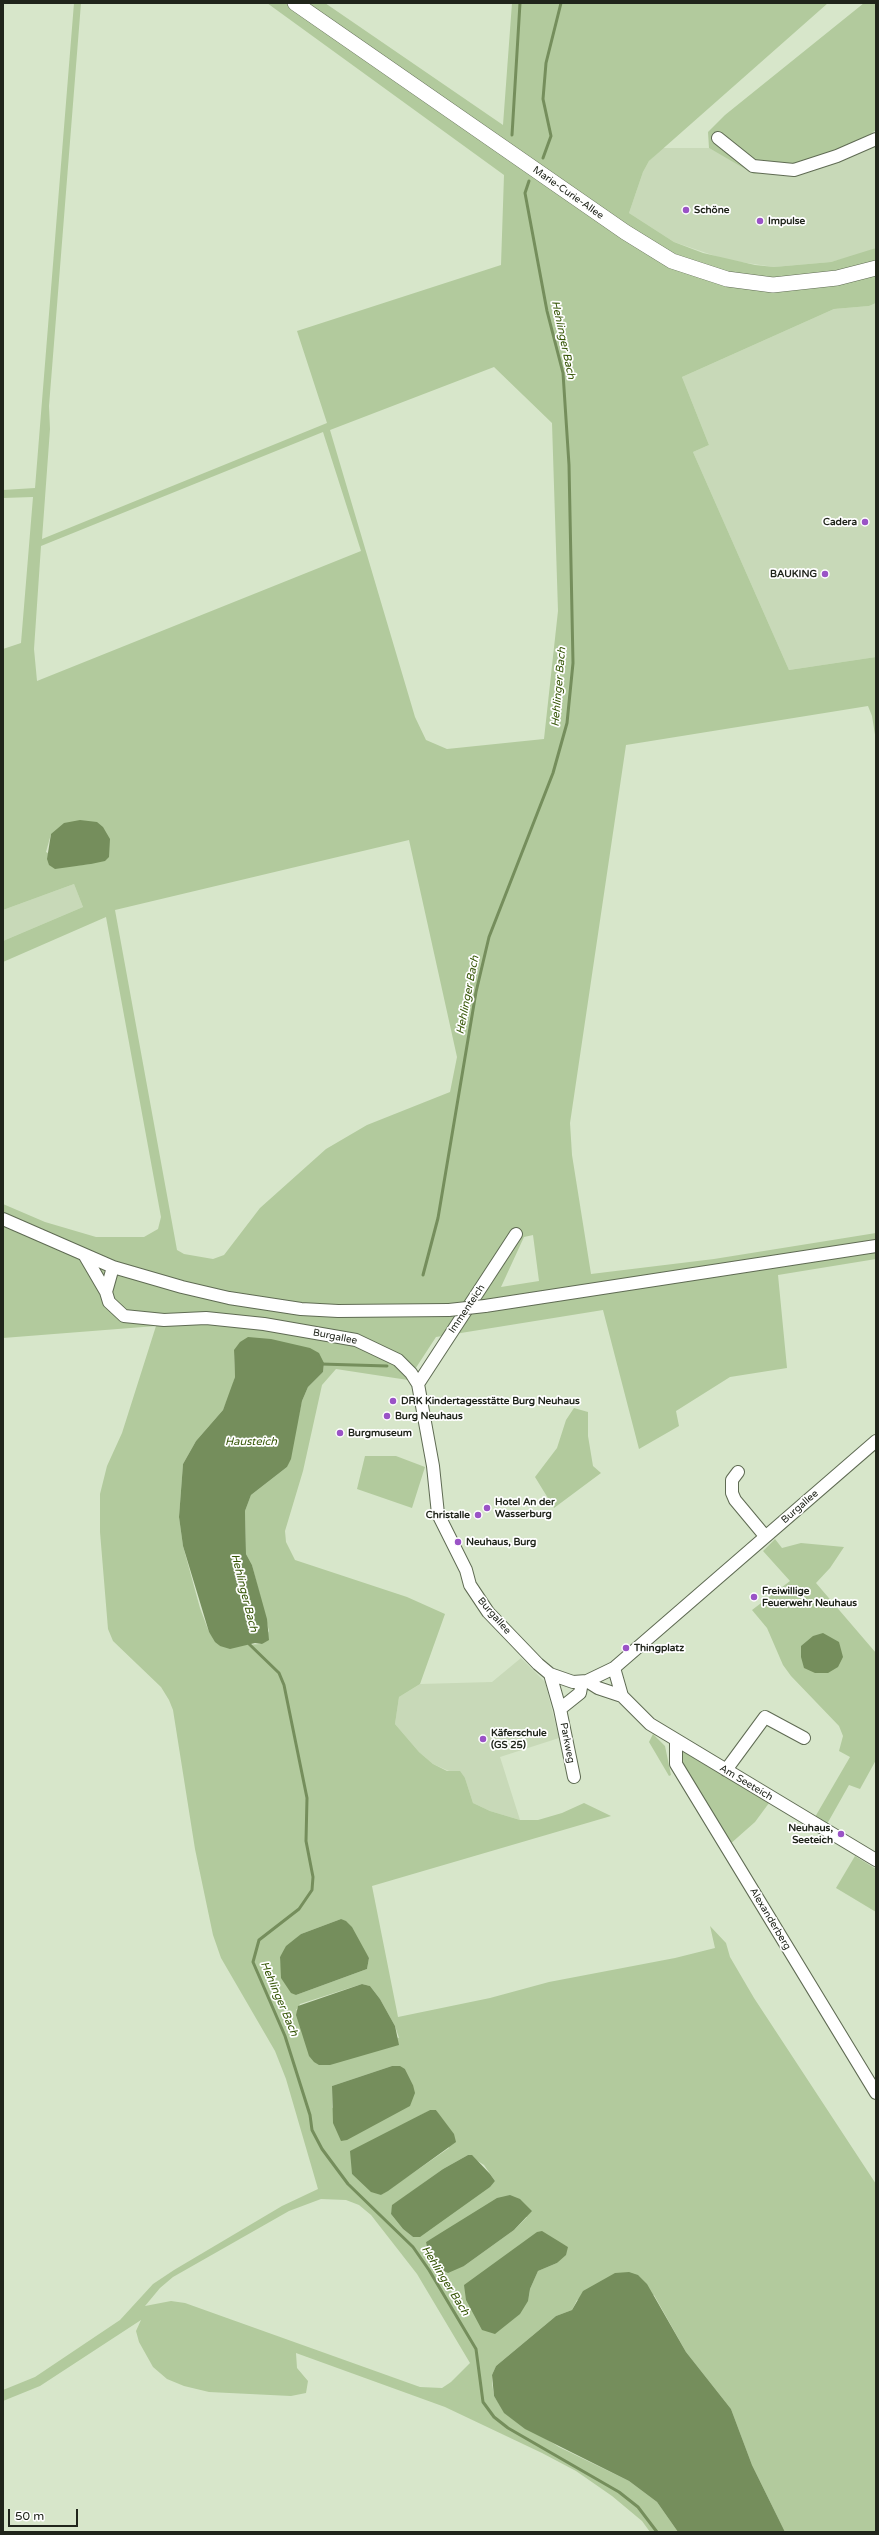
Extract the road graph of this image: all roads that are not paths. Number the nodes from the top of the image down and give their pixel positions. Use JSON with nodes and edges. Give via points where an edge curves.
{"nodes":[{"id":1,"x":295,"y":3,"type":"edge"},
{"id":2,"x":718,"y":138,"type":"dead end"},
{"id":3,"x":876,"y":139,"type":"edge"},
{"id":4,"x":876,"y":268,"type":"edge"},
{"id":5,"x":3,"y":1219,"type":"edge"},
{"id":6,"x":516,"y":1234,"type":"dead end"},
{"id":7,"x":876,"y":1246,"type":"edge"},
{"id":8,"x":85,"y":1256,"type":"junction"},
{"id":9,"x":113,"y":1267,"type":"junction"},
{"id":10,"x":106,"y":1292,"type":"junction"},
{"id":11,"x":418,"y":1384,"type":"junction"},
{"id":12,"x":876,"y":1441,"type":"edge"},
{"id":13,"x":738,"y":1472,"type":"dead end"},
{"id":14,"x":765,"y":1536,"type":"junction"},
{"id":15,"x":614,"y":1668,"type":"junction"},
{"id":16,"x":550,"y":1674,"type":"junction"},
{"id":17,"x":584,"y":1682,"type":"junction"},
{"id":18,"x":622,"y":1696,"type":"junction"},
{"id":19,"x":560,"y":1709,"type":"junction"},
{"id":20,"x":804,"y":1738,"type":"dead end"},
{"id":21,"x":676,"y":1742,"type":"junction"},
{"id":22,"x":726,"y":1770,"type":"junction"},
{"id":23,"x":574,"y":1777,"type":"dead end"},
{"id":24,"x":876,"y":1860,"type":"edge"},
{"id":25,"x":876,"y":2093,"type":"edge"}],
"edges":[{"from":1,"to":4,"type":"main road","name":"Marie-Curie-Allee","via":[[625,232],[672,261],[727,280],[773,285],[837,278]]},
{"from":2,"to":3,"type":"street","via":[[753,166],[794,170],[837,156]]},
{"from":5,"to":8,"type":"street"},
{"from":6,"to":11,"type":"street","name":"Immenteich"},
{"from":7,"to":9,"type":"street","bridge":true,"via":[[449,1310],[368,1312],[300,1309],[229,1298]]},
{"from":8,"to":9,"type":"street"},
{"from":8,"to":10,"type":"street","name":"Burgallee"},
{"from":9,"to":10,"type":"street"},
{"from":10,"to":11,"type":"street","name":"Burgallee","via":[[109,1302],[116,1310],[124,1316],[139,1319],[220,1319],[356,1340],[398,1360]]},
{"from":11,"to":16,"type":"street","name":"Burgallee","via":[[428,1430],[439,1518],[458,1552],[477,1597]]},
{"from":12,"to":14,"type":"street","name":"Burgallee"},
{"from":13,"to":14,"type":"street","via":[[732,1480],[732,1493]]},
{"from":14,"to":15,"type":"street","name":"Burgallee"},
{"from":15,"to":17,"type":"street","name":"Burgallee"},
{"from":15,"to":18,"type":"street","name":"Am Seeteich"},
{"from":16,"to":17,"type":"street","name":"Burgallee"},
{"from":16,"to":19,"type":"street","name":"Parkweg"},
{"from":17,"to":18,"type":"street","name":"Am Seeteich"},
{"from":17,"to":19,"type":"street","name":"Parkweg","via":[[580,1693]]},
{"from":18,"to":21,"type":"street","name":"Am Seeteich","via":[[650,1724]]},
{"from":19,"to":23,"type":"street","name":"Parkweg"},
{"from":20,"to":22,"type":"street","via":[[764,1717]]},
{"from":21,"to":22,"type":"street","name":"Am Seeteich"},
{"from":21,"to":25,"type":"street","name":"Alexanderberg","via":[[676,1764]]},
{"from":22,"to":24,"type":"street","name":"Am Seeteich"}]}
